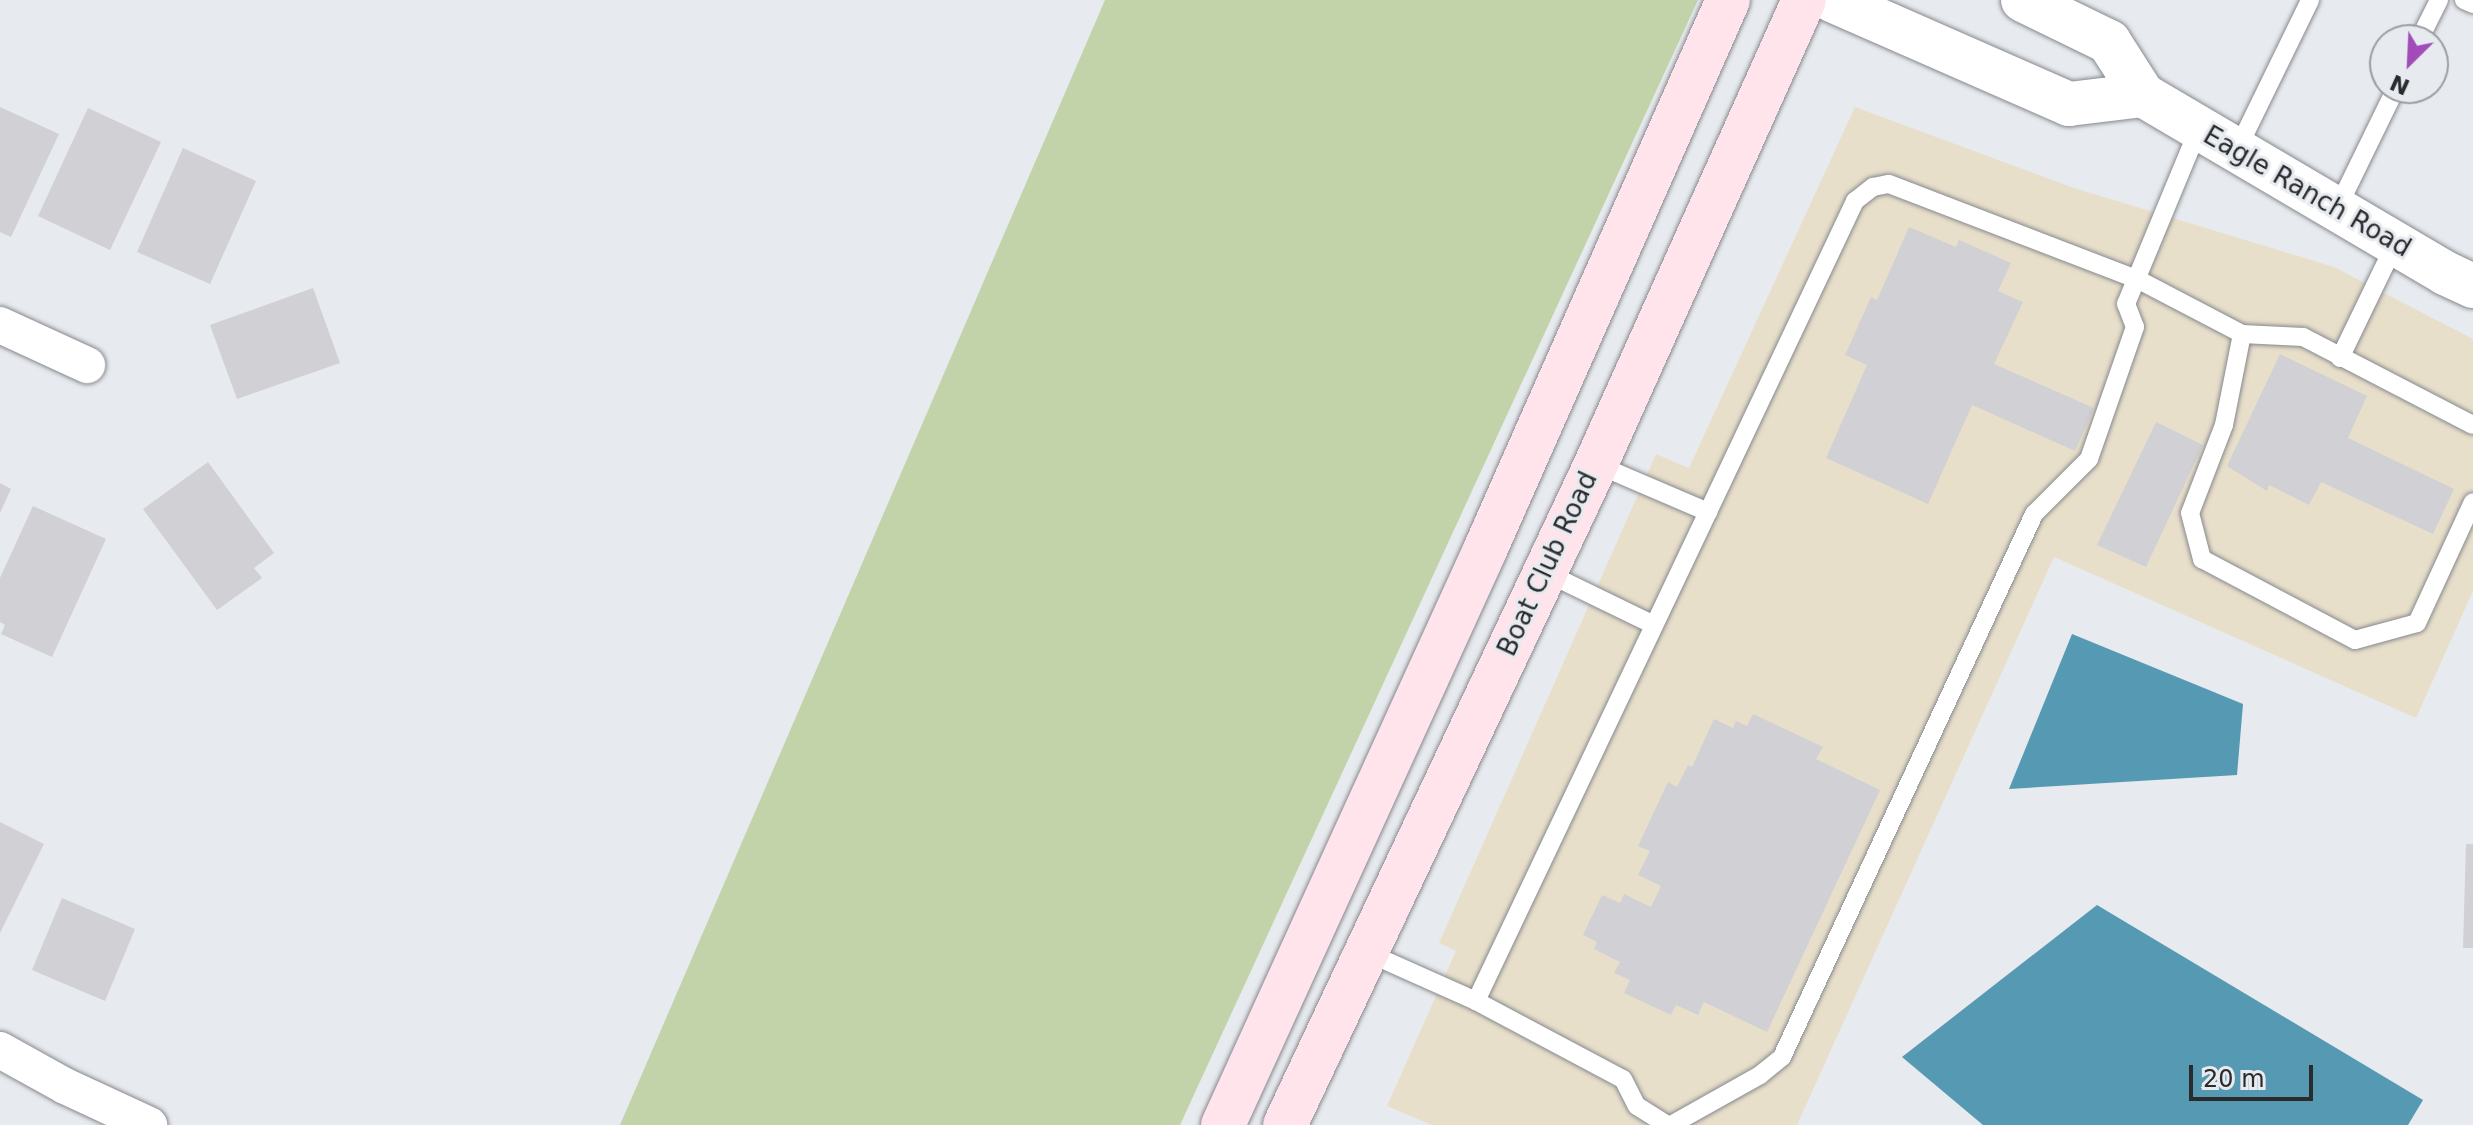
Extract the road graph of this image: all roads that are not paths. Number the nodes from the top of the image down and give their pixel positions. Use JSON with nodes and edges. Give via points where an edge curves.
{"nodes":[{"id":1,"x":1728,"y":0,"type":"edge"},
{"id":2,"x":1804,"y":0,"type":"edge"},
{"id":3,"x":1832,"y":0,"type":"edge"},
{"id":4,"x":2310,"y":0,"type":"edge"},
{"id":5,"x":2439,"y":0,"type":"edge"},
{"id":6,"x":2464,"y":0,"type":"edge"},
{"id":7,"x":2043,"y":4,"type":"edge"},
{"id":8,"x":2473,"y":4,"type":"edge"},
{"id":9,"x":2427,"y":24,"type":"edge"},
{"id":10,"x":2143,"y":95,"type":"junction"},
{"id":11,"x":2388,"y":104,"type":"edge"},
{"id":12,"x":2199,"y":128,"type":"junction"},
{"id":13,"x":2237,"y":150,"type":"junction"},
{"id":14,"x":2337,"y":209,"type":"junction"},
{"id":15,"x":2395,"y":244,"type":"junction"},
{"id":16,"x":2137,"y":279,"type":"junction"},
{"id":17,"x":2473,"y":286,"type":"edge"},
{"id":18,"x":0,"y":325,"type":"edge"},
{"id":19,"x":2242,"y":334,"type":"junction"},
{"id":20,"x":2340,"y":358,"type":"junction"},
{"id":21,"x":87,"y":365,"type":"dead end"},
{"id":22,"x":2473,"y":425,"type":"edge"},
{"id":23,"x":1596,"y":464,"type":"junction"},
{"id":24,"x":2473,"y":502,"type":"edge"},
{"id":25,"x":1708,"y":512,"type":"junction"},
{"id":26,"x":1544,"y":572,"type":"junction"},
{"id":27,"x":1654,"y":625,"type":"junction"},
{"id":28,"x":1366,"y":952,"type":"junction"},
{"id":29,"x":1476,"y":1001,"type":"junction"},
{"id":30,"x":0,"y":1050,"type":"edge"},
{"id":31,"x":149,"y":1125,"type":"edge"},
{"id":32,"x":1223,"y":1125,"type":"edge"},
{"id":33,"x":1285,"y":1125,"type":"edge"},
{"id":34,"x":1669,"y":1125,"type":"edge"}],
"edges":[{"from":1,"to":32,"type":"main road"},
{"from":2,"to":23,"type":"main road","name":"Boat Club Road"},
{"from":3,"to":10,"type":"street","via":[[2069,104]]},
{"from":4,"to":13,"type":"lane"},
{"from":5,"to":9,"type":"lane"},
{"from":6,"to":8,"type":"lane"},
{"from":7,"to":10,"type":"street","name":"Eagle Ranch Road","via":[[2109,42]]},
{"from":10,"to":12,"type":"street","name":"Eagle Ranch Road"},
{"from":11,"to":14,"type":"lane"},
{"from":12,"to":13,"type":"street","name":"Eagle Ranch Road"},
{"from":12,"to":16,"type":"lane"},
{"from":13,"to":14,"type":"street","name":"Eagle Ranch Road"},
{"from":14,"to":15,"type":"street","name":"Eagle Ranch Road"},
{"from":15,"to":17,"type":"street","name":"Eagle Ranch Road"},
{"from":15,"to":20,"type":"lane"},
{"from":16,"to":19,"type":"lane"},
{"from":16,"to":25,"type":"lane","via":[[1889,184],[1873,187],[1855,201]]},
{"from":16,"to":34,"type":"lane","via":[[2126,304],[2135,327],[2089,459],[2034,514],[1782,1057],[1760,1075]]},
{"from":18,"to":21,"type":"street"},
{"from":19,"to":20,"type":"lane","via":[[2303,337]]},
{"from":19,"to":24,"type":"lane","via":[[2224,425],[2190,513],[2202,559],[2355,640],[2417,623]]},
{"from":20,"to":22,"type":"lane"},
{"from":23,"to":25,"type":"lane"},
{"from":23,"to":26,"type":"main road","name":"Boat Club Road"},
{"from":25,"to":27,"type":"lane"},
{"from":26,"to":27,"type":"lane"},
{"from":26,"to":28,"type":"main road","name":"Boat Club Road"},
{"from":27,"to":29,"type":"lane"},
{"from":28,"to":29,"type":"lane"},
{"from":28,"to":33,"type":"main road","name":"Boat Club Road"},
{"from":29,"to":34,"type":"lane","via":[[1623,1079],[1637,1106]]},
{"from":30,"to":31,"type":"street"}]}
